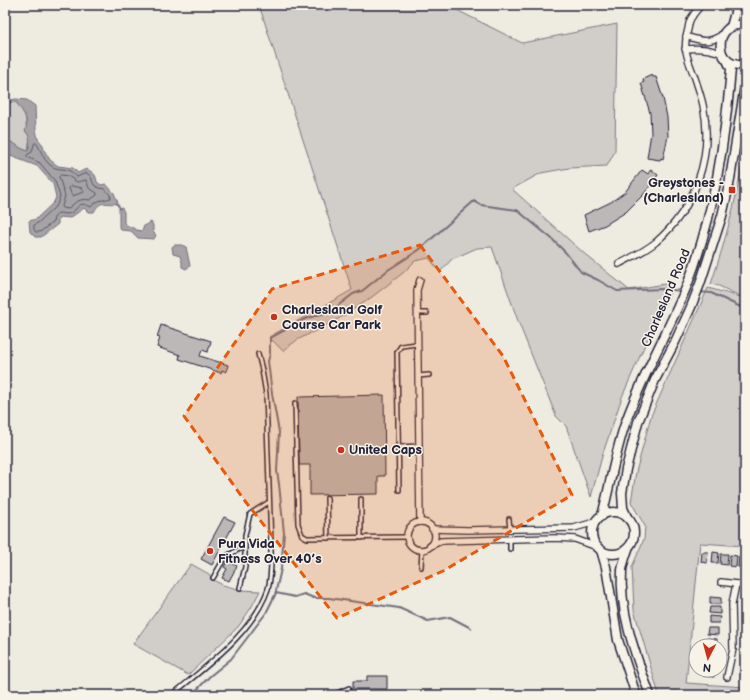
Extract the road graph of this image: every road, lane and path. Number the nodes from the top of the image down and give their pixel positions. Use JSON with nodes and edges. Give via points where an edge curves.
{"nodes":[{"id":1,"x":701,"y":5,"type":"edge"},
{"id":2,"x":737,"y":5,"type":"edge"},
{"id":3,"x":745,"y":25,"type":"edge"},
{"id":4,"x":730,"y":27,"type":"junction"},
{"id":5,"x":724,"y":33,"type":"junction"},
{"id":6,"x":686,"y":36,"type":"junction"},
{"id":7,"x":685,"y":49,"type":"junction"},
{"id":8,"x":724,"y":57,"type":"junction"},
{"id":9,"x":745,"y":64,"type":"edge"},
{"id":10,"x":745,"y":86,"type":"edge"},
{"id":11,"x":619,"y":264,"type":"dead end"},
{"id":12,"x":420,"y":280,"type":"dead end"},
{"id":13,"x":417,"y":313,"type":"junction"},
{"id":14,"x":427,"y":313,"type":"dead end"},
{"id":15,"x":417,"y":344,"type":"junction"},
{"id":16,"x":258,"y":354,"type":"dead end"},
{"id":17,"x":429,"y":375,"type":"dead end"},
{"id":18,"x":418,"y":376,"type":"junction"},
{"id":19,"x":295,"y":403,"type":"dead end"},
{"id":20,"x":419,"y":446,"type":"junction"},
{"id":21,"x":398,"y":447,"type":"junction"},
{"id":22,"x":399,"y":490,"type":"dead end"},
{"id":23,"x":327,"y":498,"type":"dead end"},
{"id":24,"x":361,"y":499,"type":"dead end"},
{"id":25,"x":269,"y":502,"type":"junction"},
{"id":26,"x":602,"y":516,"type":"junction"},
{"id":27,"x":627,"y":517,"type":"junction"},
{"id":28,"x":509,"y":519,"type":"dead end"},
{"id":29,"x":420,"y":522,"type":"junction"},
{"id":30,"x":595,"y":522,"type":"junction"},
{"id":31,"x":432,"y":529,"type":"junction"},
{"id":32,"x":510,"y":530,"type":"junction"},
{"id":33,"x":407,"y":537,"type":"junction"},
{"id":34,"x":328,"y":538,"type":"junction"},
{"id":35,"x":361,"y":538,"type":"junction"},
{"id":36,"x":510,"y":539,"type":"junction"},
{"id":37,"x":245,"y":546,"type":"junction"},
{"id":38,"x":430,"y":546,"type":"junction"},
{"id":39,"x":599,"y":548,"type":"junction"},
{"id":40,"x":510,"y":549,"type":"dead end"},
{"id":41,"x":628,"y":549,"type":"junction"},
{"id":42,"x":422,"y":550,"type":"junction"},
{"id":43,"x":421,"y":567,"type":"dead end"},
{"id":44,"x":213,"y":578,"type":"dead end"},
{"id":45,"x":721,"y":582,"type":"dead end"},
{"id":46,"x":736,"y":584,"type":"junction"},
{"id":47,"x":745,"y":585,"type":"edge"},
{"id":48,"x":240,"y":588,"type":"dead end"},
{"id":49,"x":728,"y":672,"type":"edge"},
{"id":50,"x":349,"y":688,"type":"dead end"},
{"id":51,"x":172,"y":695,"type":"edge"},
{"id":52,"x":333,"y":695,"type":"edge"},
{"id":53,"x":636,"y":695,"type":"edge"},
{"id":54,"x":650,"y":695,"type":"edge"}],
"edges":[{"from":1,"to":6,"type":"street","via":[[691,18]]},
{"from":2,"to":4,"type":"main road"},
{"from":3,"to":4,"type":"main road"},
{"from":4,"to":5,"type":"main road"},
{"from":5,"to":6,"type":"street","via":[[715,40],[699,41]]},
{"from":5,"to":8,"type":"main road","name":"Charlesland Road","via":[[720,45]]},
{"from":6,"to":7,"type":"street"},
{"from":7,"to":8,"type":"street","via":[[715,50]]},
{"from":7,"to":11,"type":"street","via":[[700,95],[705,126],[703,162],[698,183],[687,206],[672,226],[655,243]]},
{"from":8,"to":9,"type":"main road","via":[[736,64]]},
{"from":8,"to":26,"type":"main road","name":"Charlesland Road","via":[[731,69],[724,136],[711,212],[688,283],[625,425]]},
{"from":10,"to":27,"type":"main road","name":"Charlesland Road","via":[[724,208],[700,284],[638,422],[622,493],[623,508]]},
{"from":12,"to":13,"type":"street","via":[[417,290]]},
{"from":13,"to":14,"type":"lane"},
{"from":13,"to":15,"type":"street"},
{"from":15,"to":18,"type":"street"},
{"from":15,"to":21,"type":"lane","via":[[400,346],[397,352]]},
{"from":16,"to":25,"type":"lane","via":[[266,394]]},
{"from":17,"to":18,"type":"lane"},
{"from":18,"to":20,"type":"street"},
{"from":19,"to":34,"type":"lane","via":[[299,530],[307,538]]},
{"from":20,"to":21,"type":"lane"},
{"from":20,"to":29,"type":"street"},
{"from":21,"to":22,"type":"lane"},
{"from":23,"to":34,"type":"lane"},
{"from":24,"to":35,"type":"lane"},
{"from":25,"to":37,"type":"lane","via":[[250,514]]},
{"from":25,"to":51,"type":"lane","via":[[271,571],[268,589],[258,610],[244,630]]},
{"from":26,"to":27,"type":"main road","via":[[616,512]]},
{"from":26,"to":30,"type":"main road"},
{"from":27,"to":41,"type":"main road","via":[[635,533]]},
{"from":28,"to":32,"type":"lane"},
{"from":29,"to":31,"type":"street"},
{"from":29,"to":33,"type":"street","via":[[409,529]]},
{"from":30,"to":32,"type":"street","via":[[574,528]]},
{"from":30,"to":39,"type":"main road","via":[[592,533]]},
{"from":31,"to":32,"type":"street"},
{"from":31,"to":38,"type":"street","via":[[434,538]]},
{"from":33,"to":35,"type":"lane"},
{"from":33,"to":42,"type":"street","via":[[410,545]]},
{"from":34,"to":35,"type":"lane"},
{"from":36,"to":38,"type":"street","via":[[442,540]]},
{"from":36,"to":39,"type":"street","via":[[575,539]]},
{"from":36,"to":40,"type":"lane"},
{"from":37,"to":44,"type":"lane","via":[[225,557]]},
{"from":37,"to":48,"type":"lane","via":[[245,567]]},
{"from":38,"to":42,"type":"street"},
{"from":39,"to":41,"type":"main road","via":[[609,554]]},
{"from":39,"to":53,"type":"main road","via":[[606,567],[618,640]]},
{"from":41,"to":54,"type":"main road","via":[[622,568],[622,591],[628,623]]},
{"from":42,"to":43,"type":"lane"},
{"from":45,"to":46,"type":"street"},
{"from":46,"to":47,"type":"street"},
{"from":46,"to":49,"type":"street","via":[[732,604],[733,649]]},
{"from":50,"to":52,"type":"lane"}]}
